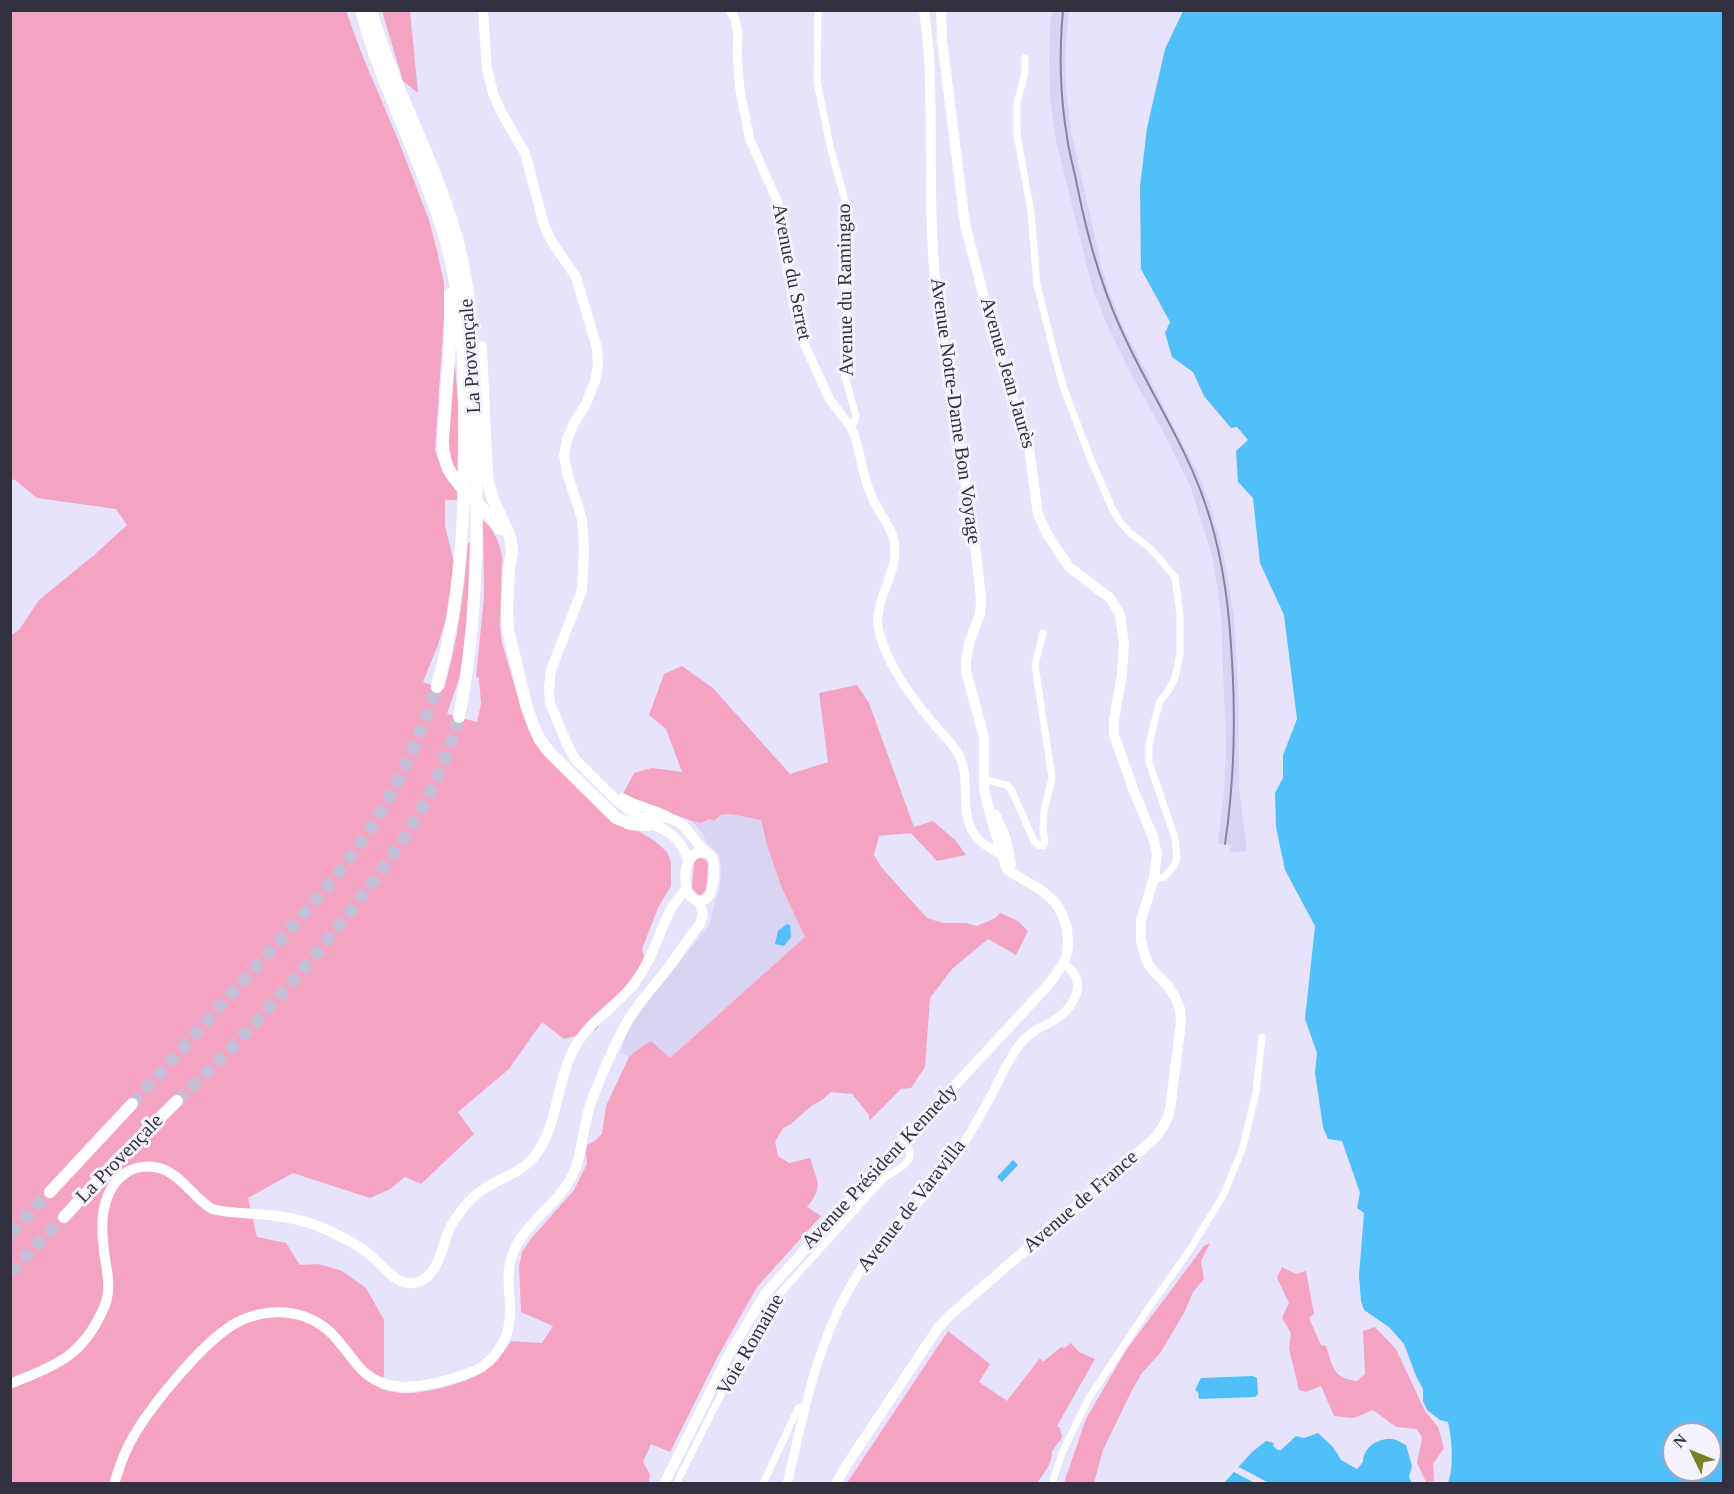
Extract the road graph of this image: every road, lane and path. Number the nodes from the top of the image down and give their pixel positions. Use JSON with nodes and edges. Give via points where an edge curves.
{"nodes":[{"id":1,"x":361,"y":10,"type":"edge"},
{"id":2,"x":371,"y":10,"type":"edge"},
{"id":3,"x":483,"y":10,"type":"edge"},
{"id":4,"x":730,"y":10,"type":"edge"},
{"id":5,"x":818,"y":10,"type":"edge"},
{"id":6,"x":924,"y":10,"type":"edge"},
{"id":7,"x":941,"y":10,"type":"edge"},
{"id":8,"x":1025,"y":58,"type":"dead end"},
{"id":9,"x":444,"y":234,"type":"junction"},
{"id":10,"x":461,"y":254,"type":"junction"},
{"id":11,"x":850,"y":426,"type":"junction"},
{"id":12,"x":470,"y":449,"type":"junction"},
{"id":13,"x":470,"y":520,"type":"junction"},
{"id":14,"x":509,"y":568,"type":"junction"},
{"id":15,"x":1043,"y":633,"type":"dead end"},
{"id":16,"x":437,"y":687,"type":"tunnel mouth"},
{"id":17,"x":459,"y":717,"type":"tunnel mouth"},
{"id":18,"x":983,"y":779,"type":"junction"},
{"id":19,"x":606,"y":789,"type":"junction"},
{"id":20,"x":607,"y":809,"type":"junction"},
{"id":21,"x":640,"y":818,"type":"junction"},
{"id":22,"x":671,"y":819,"type":"junction"},
{"id":23,"x":653,"y":824,"type":"junction"},
{"id":24,"x":1003,"y":847,"type":"junction"},
{"id":25,"x":705,"y":852,"type":"junction"},
{"id":26,"x":688,"y":860,"type":"junction"},
{"id":27,"x":1017,"y":875,"type":"joint"},
{"id":28,"x":1154,"y":878,"type":"junction"},
{"id":29,"x":686,"y":889,"type":"junction"},
{"id":30,"x":710,"y":895,"type":"junction"},
{"id":31,"x":696,"y":900,"type":"junction"},
{"id":32,"x":667,"y":921,"type":"junction"},
{"id":33,"x":689,"y":940,"type":"junction"},
{"id":34,"x":1063,"y":964,"type":"junction"},
{"id":35,"x":1262,"y":1037,"type":"dead end"},
{"id":36,"x":177,"y":1101,"type":"tunnel mouth"},
{"id":37,"x":132,"y":1104,"type":"tunnel mouth"},
{"id":38,"x":903,"y":1142,"type":"junction"},
{"id":39,"x":50,"y":1192,"type":"tunnel mouth"},
{"id":40,"x":64,"y":1217,"type":"tunnel mouth"},
{"id":41,"x":10,"y":1383,"type":"edge"},
{"id":42,"x":805,"y":1408,"type":"junction"},
{"id":43,"x":114,"y":1484,"type":"edge"},
{"id":44,"x":664,"y":1484,"type":"edge"},
{"id":45,"x":676,"y":1484,"type":"edge"},
{"id":46,"x":763,"y":1484,"type":"edge"},
{"id":47,"x":787,"y":1484,"type":"edge"},
{"id":48,"x":836,"y":1484,"type":"edge"},
{"id":49,"x":1052,"y":1484,"type":"edge"}],
"edges":[{"from":1,"to":9,"type":"highway","name":"La Provençale","via":[[378,65]]},
{"from":2,"to":10,"type":"highway","name":"La Provençale"},
{"from":3,"to":19,"type":"main road","via":[[487,69],[493,93],[525,153],[544,225],[576,277],[597,348],[595,381],[574,423],[564,455],[582,519],[582,591],[554,661],[549,688],[552,710],[570,752]]},
{"from":4,"to":11,"type":"street","name":"Avenue du Serret","via":[[738,34],[740,90],[750,140],[783,214],[786,260],[801,337],[830,400]]},
{"from":5,"to":11,"type":"street","name":"Avenue du Ramingao","via":[[817,82],[848,211],[842,267],[849,334],[844,373],[856,416]]},
{"from":6,"to":18,"type":"main road","name":"Avenue Notre-Dame Bon Voyage","via":[[930,63],[934,264],[981,600],[969,642],[966,672],[984,738]]},
{"from":7,"to":28,"type":"main road","name":"Avenue Jean Jaurès","via":[[965,224],[1008,388],[1027,433],[1038,514],[1069,567],[1111,599],[1120,615],[1124,645],[1114,735],[1153,837],[1157,854]]},
{"from":8,"to":28,"type":"street","via":[[1017,103],[1017,134],[1031,212],[1036,285],[1064,386],[1089,455],[1120,522],[1175,576],[1180,654],[1175,678],[1155,719],[1149,762],[1175,838],[1177,858],[1167,874]]},
{"from":9,"to":12,"type":"highway","name":"La Provençale","via":[[459,313]]},
{"from":9,"to":14,"type":"highway","via":[[450,317],[444,455],[453,478],[500,529]]},
{"from":10,"to":12,"type":"highway","name":"La Provençale","via":[[471,322]]},
{"from":10,"to":14,"type":"highway","via":[[475,298],[479,327],[487,477],[509,534]]},
{"from":11,"to":24,"type":"street","name":"Avenue du Serret","via":[[871,496],[894,540],[893,569],[880,600],[879,630],[894,671],[960,756],[967,820],[973,833],[986,845]]},
{"from":12,"to":13,"type":"highway","name":"La Provençale"},
{"from":13,"to":16,"type":"highway","name":"La Provençale"},
{"from":13,"to":17,"type":"highway","name":"La Provençale","via":[[471,644]]},
{"from":14,"to":20,"type":"highway","via":[[508,630],[530,718],[550,753]]},
{"from":15,"to":18,"type":"street","via":[[1035,665],[1052,778],[1044,811],[1043,846],[1034,841],[1011,789]]},
{"from":18,"to":24,"type":"main road","name":"Avenue Notre-Dame Bon Voyage"},
{"from":19,"to":21,"type":"main road"},
{"from":19,"to":22,"type":"main road"},
{"from":20,"to":21,"type":"highway"},
{"from":20,"to":23,"type":"highway","via":[[626,823]]},
{"from":21,"to":22,"type":"main road"},
{"from":21,"to":23,"type":"main road"},
{"from":22,"to":25,"type":"main road","via":[[685,828]]},
{"from":23,"to":26,"type":"main road","via":[[678,839]]},
{"from":24,"to":27,"type":"main road","name":"Avenue Notre-Dame Bon Voyage"},
{"from":25,"to":26,"type":"main road"},
{"from":25,"to":30,"type":"main road","via":[[714,865]]},
{"from":26,"to":29,"type":"main road"},
{"from":27,"to":34,"type":"main road","name":"Avenue Président Kennedy","via":[[1055,902],[1063,916],[1068,944]]},
{"from":28,"to":48,"type":"main road","name":"Avenue de France","via":[[1141,920],[1141,940],[1150,967],[1175,997],[1181,1023],[1167,1121],[1154,1140],[938,1328]]},
{"from":29,"to":31,"type":"main road"},
{"from":29,"to":32,"type":"main road"},
{"from":30,"to":31,"type":"main road"},
{"from":30,"to":33,"type":"main road","via":[[706,921]]},
{"from":31,"to":32,"type":"main road","via":[[681,904]]},
{"from":31,"to":33,"type":"main road","via":[[703,914]]},
{"from":32,"to":41,"type":"main road","via":[[634,984],[576,1044],[542,1145],[529,1163],[467,1203],[448,1231],[436,1266],[423,1281],[413,1284],[398,1280],[365,1251],[311,1222],[212,1209],[167,1171],[142,1167],[118,1178],[106,1202],[103,1240],[109,1289],[93,1328],[78,1349],[61,1362]]},
{"from":33,"to":43,"type":"main road","via":[[626,1025],[586,1114],[570,1181],[515,1249],[509,1270],[510,1328],[484,1366],[430,1385],[384,1384],[367,1374],[333,1334],[316,1321],[275,1312],[255,1315],[214,1340],[157,1403],[135,1433]]},
{"from":34,"to":38,"type":"main road","name":"Avenue Président Kennedy","via":[[1050,983]]},
{"from":34,"to":42,"type":"street","name":"Avenue de Varavilla","via":[[1076,976],[1075,996],[1069,1009],[1024,1039],[945,1169],[861,1269],[828,1332]]},
{"from":35,"to":49,"type":"street","via":[[1257,1093],[1242,1150],[1223,1196],[1089,1398],[1062,1453]]},
{"from":36,"to":40,"type":"highway","name":"La Provençale"},
{"from":37,"to":39,"type":"highway","name":"La Provençale"},
{"from":38,"to":44,"type":"main road","name":"Avenue Président Kennedy","via":[[765,1294],[729,1354]]},
{"from":38,"to":45,"type":"street","name":"Voie Romaine","via":[[909,1157],[904,1167],[884,1178],[776,1298],[734,1369]]},
{"from":42,"to":46,"type":"street","via":[[798,1408]]},
{"from":42,"to":47,"type":"street","name":"Avenue de Varavilla"}]}
